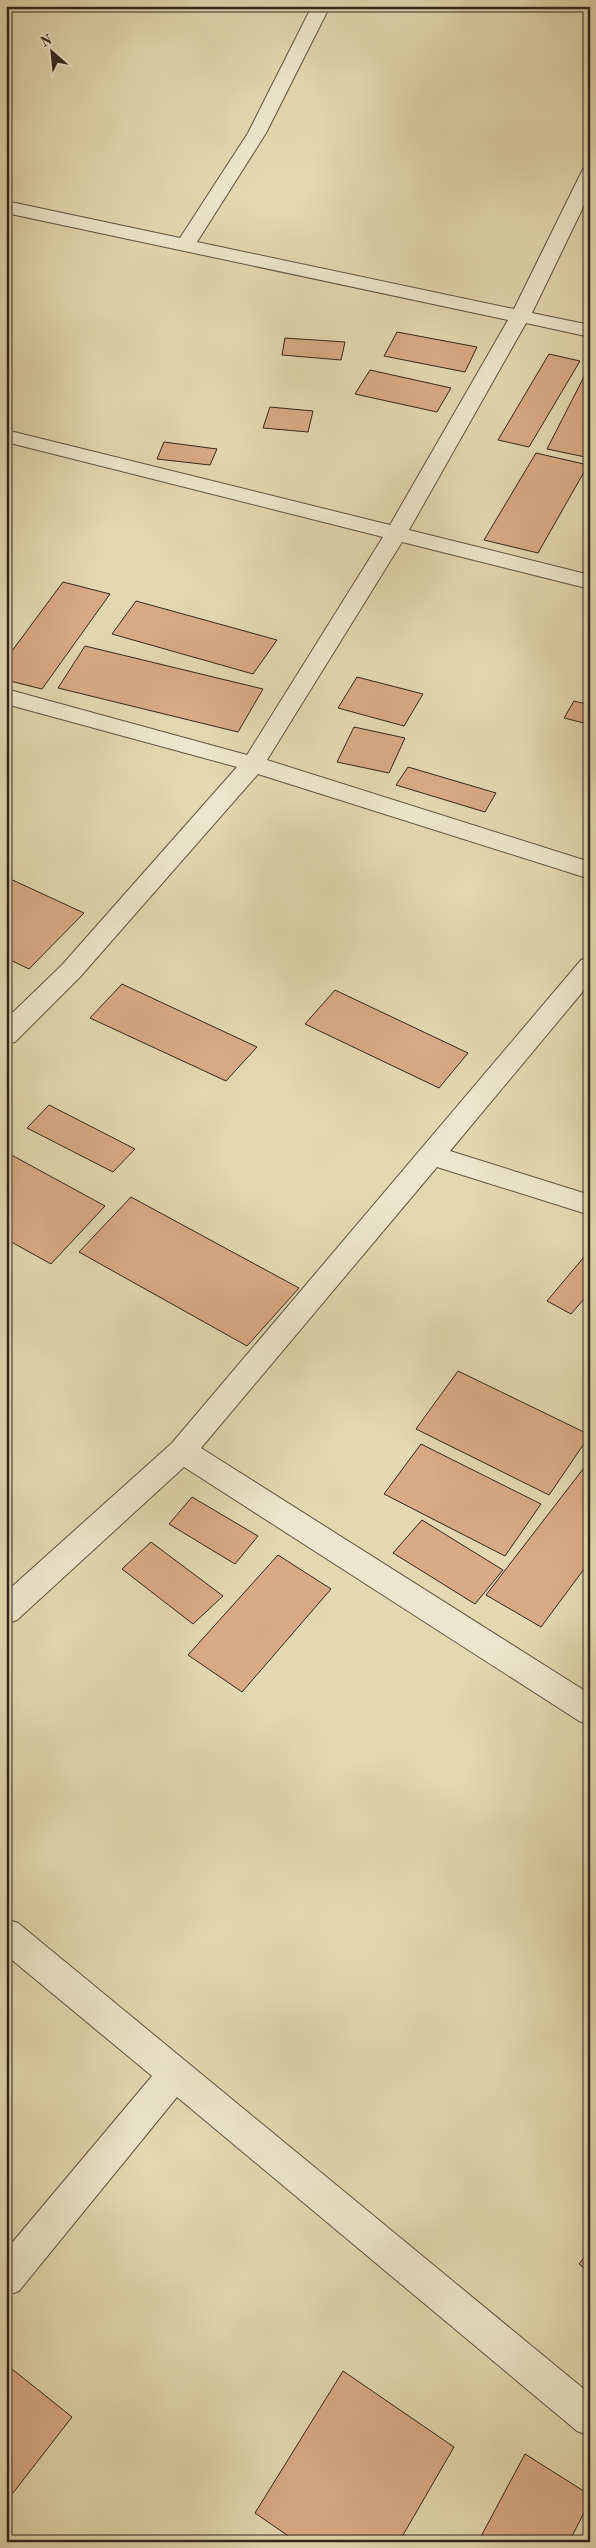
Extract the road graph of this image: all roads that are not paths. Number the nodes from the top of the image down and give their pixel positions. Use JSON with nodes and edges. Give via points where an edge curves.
{"nodes":[{"id":1,"x":320,"y":6,"type":"edge"},
{"id":2,"x":590,"y":173,"type":"edge"},
{"id":3,"x":6,"y":207,"type":"edge"},
{"id":4,"x":186,"y":244,"type":"junction"},
{"id":5,"x":519,"y":318,"type":"junction"},
{"id":6,"x":590,"y":331,"type":"edge"},
{"id":7,"x":6,"y":436,"type":"edge"},
{"id":8,"x":396,"y":532,"type":"junction"},
{"id":9,"x":590,"y":582,"type":"edge"},
{"id":10,"x":6,"y":696,"type":"edge"},
{"id":11,"x":253,"y":764,"type":"junction"},
{"id":12,"x":590,"y":871,"type":"edge"},
{"id":13,"x":590,"y":966,"type":"edge"},
{"id":14,"x":6,"y":1034,"type":"edge"},
{"id":15,"x":432,"y":1155,"type":"junction"},
{"id":16,"x":590,"y":1205,"type":"edge"},
{"id":17,"x":182,"y":1451,"type":"junction"},
{"id":18,"x":6,"y":1611,"type":"edge"},
{"id":19,"x":590,"y":1711,"type":"edge"},
{"id":20,"x":6,"y":1934,"type":"edge"},
{"id":21,"x":176,"y":2073,"type":"junction"},
{"id":22,"x":6,"y":2278,"type":"edge"},
{"id":23,"x":590,"y":2418,"type":"edge"}],
"edges":[{"from":1,"to":4,"type":"street","via":[[257,133]]},
{"from":2,"to":5,"type":"street"},
{"from":3,"to":4,"type":"street"},
{"from":4,"to":5,"type":"street"},
{"from":5,"to":6,"type":"street"},
{"from":5,"to":8,"type":"street"},
{"from":7,"to":8,"type":"street"},
{"from":8,"to":9,"type":"street"},
{"from":8,"to":11,"type":"street"},
{"from":10,"to":11,"type":"street"},
{"from":11,"to":12,"type":"street"},
{"from":11,"to":14,"type":"street","via":[[71,971]]},
{"from":13,"to":15,"type":"street"},
{"from":15,"to":16,"type":"street"},
{"from":15,"to":17,"type":"street"},
{"from":17,"to":18,"type":"street"},
{"from":17,"to":19,"type":"street"},
{"from":20,"to":21,"type":"street"},
{"from":21,"to":22,"type":"street"},
{"from":21,"to":23,"type":"street"}]}
